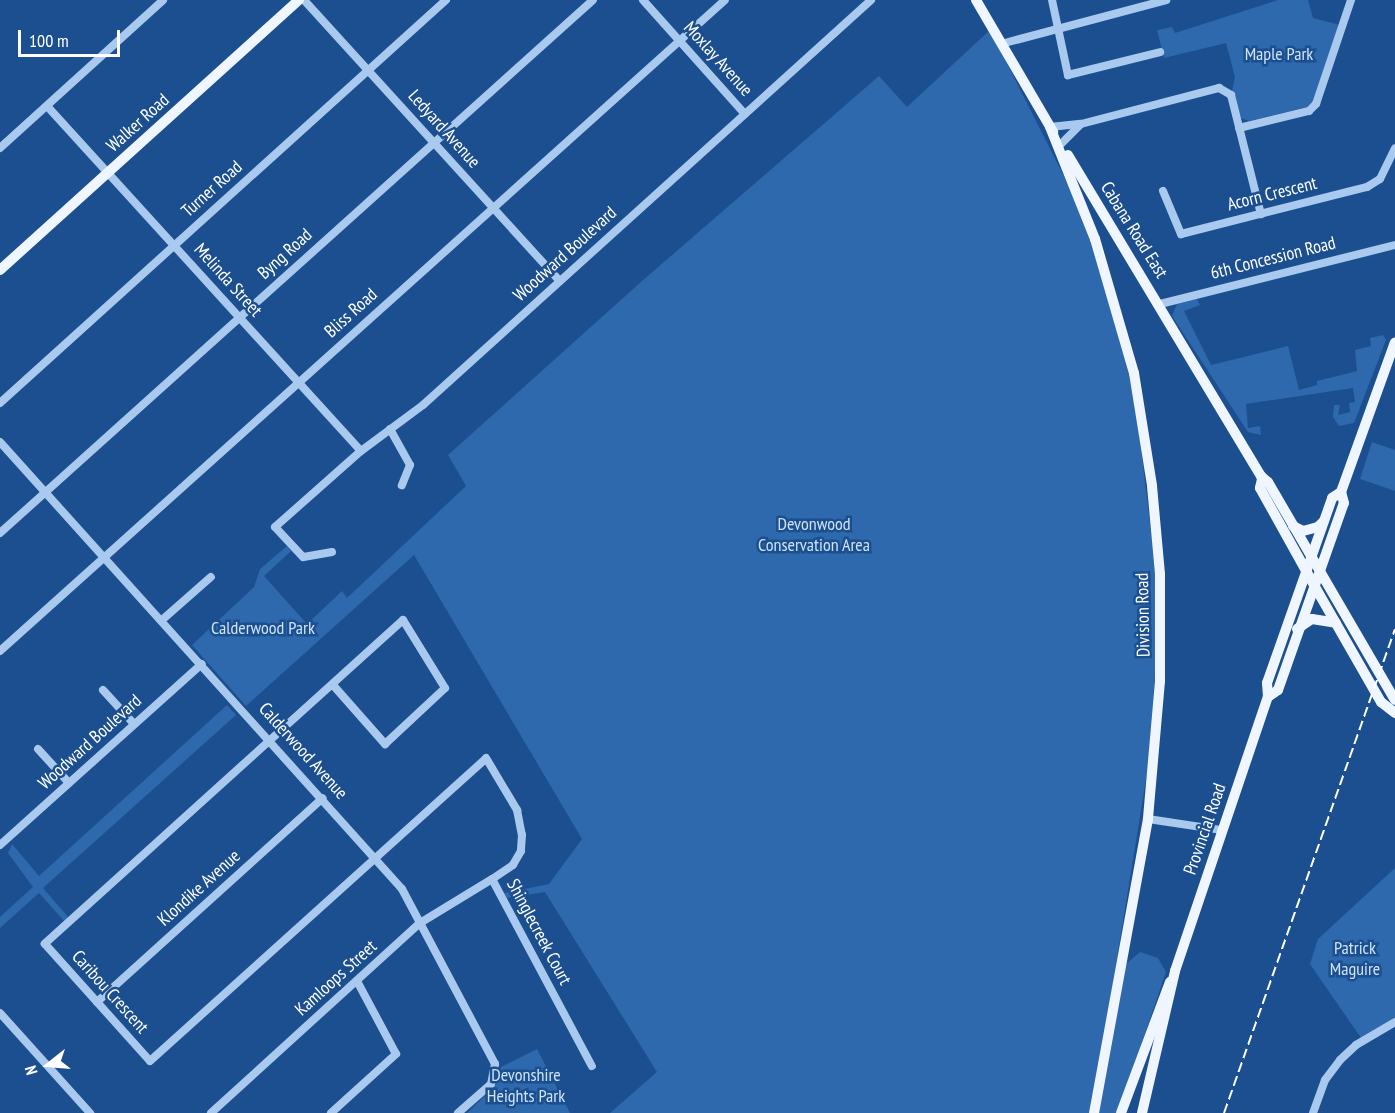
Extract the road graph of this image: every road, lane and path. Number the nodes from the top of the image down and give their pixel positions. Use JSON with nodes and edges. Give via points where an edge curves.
{"nodes":[{"id":1,"x":164,"y":0,"type":"edge"},
{"id":2,"x":298,"y":0,"type":"edge"},
{"id":3,"x":304,"y":0,"type":"edge"},
{"id":4,"x":446,"y":0,"type":"edge"},
{"id":5,"x":593,"y":0,"type":"edge"},
{"id":6,"x":643,"y":0,"type":"edge"},
{"id":7,"x":725,"y":0,"type":"edge"},
{"id":8,"x":871,"y":0,"type":"edge"},
{"id":9,"x":976,"y":0,"type":"edge"},
{"id":10,"x":1052,"y":0,"type":"edge"},
{"id":11,"x":1166,"y":0,"type":"edge"},
{"id":12,"x":1351,"y":0,"type":"edge"},
{"id":13,"x":1058,"y":29,"type":"junction"},
{"id":14,"x":679,"y":41,"type":"junction"},
{"id":15,"x":1002,"y":44,"type":"junction"},
{"id":16,"x":1160,"y":52,"type":"dead end"},
{"id":17,"x":368,"y":70,"type":"junction"},
{"id":18,"x":47,"y":106,"type":"junction"},
{"id":19,"x":745,"y":114,"type":"junction"},
{"id":20,"x":1081,"y":124,"type":"junction"},
{"id":21,"x":1050,"y":127,"type":"junction"},
{"id":22,"x":1239,"y":128,"type":"junction"},
{"id":23,"x":434,"y":143,"type":"junction"},
{"id":24,"x":1060,"y":144,"type":"junction"},
{"id":25,"x":1395,"y":147,"type":"edge"},
{"id":26,"x":0,"y":148,"type":"edge"},
{"id":27,"x":108,"y":172,"type":"junction"},
{"id":28,"x":1164,"y":191,"type":"dead end"},
{"id":29,"x":493,"y":208,"type":"junction"},
{"id":30,"x":1261,"y":214,"type":"junction"},
{"id":31,"x":1395,"y":244,"type":"edge"},
{"id":32,"x":174,"y":245,"type":"junction"},
{"id":33,"x":0,"y":270,"type":"edge"},
{"id":34,"x":560,"y":281,"type":"junction"},
{"id":35,"x":1160,"y":304,"type":"junction"},
{"id":36,"x":240,"y":318,"type":"junction"},
{"id":37,"x":1395,"y":342,"type":"edge"},
{"id":38,"x":299,"y":383,"type":"junction"},
{"id":39,"x":0,"y":403,"type":"edge"},
{"id":40,"x":390,"y":429,"type":"junction"},
{"id":41,"x":0,"y":442,"type":"edge"},
{"id":42,"x":361,"y":451,"type":"junction"},
{"id":43,"x":1262,"y":479,"type":"junction"},
{"id":44,"x":402,"y":486,"type":"dead end"},
{"id":45,"x":46,"y":492,"type":"junction"},
{"id":46,"x":1341,"y":492,"type":"junction"},
{"id":47,"x":1324,"y":521,"type":"junction"},
{"id":48,"x":1293,"y":526,"type":"junction"},
{"id":49,"x":0,"y":533,"type":"edge"},
{"id":50,"x":332,"y":552,"type":"dead end"},
{"id":51,"x":1310,"y":556,"type":"junction"},
{"id":52,"x":105,"y":557,"type":"junction"},
{"id":53,"x":1305,"y":569,"type":"junction"},
{"id":54,"x":1319,"y":571,"type":"junction"},
{"id":55,"x":210,"y":577,"type":"dead end"},
{"id":56,"x":1314,"y":585,"type":"junction"},
{"id":57,"x":162,"y":620,"type":"junction"},
{"id":58,"x":1336,"y":623,"type":"junction"},
{"id":59,"x":1297,"y":629,"type":"junction"},
{"id":60,"x":0,"y":651,"type":"edge"},
{"id":61,"x":202,"y":664,"type":"junction"},
{"id":62,"x":333,"y":685,"type":"junction"},
{"id":63,"x":103,"y":690,"type":"dead end"},
{"id":64,"x":1268,"y":698,"type":"junction"},
{"id":65,"x":1395,"y":700,"type":"edge"},
{"id":66,"x":1395,"y":713,"type":"edge"},
{"id":67,"x":134,"y":724,"type":"junction"},
{"id":68,"x":271,"y":740,"type":"junction"},
{"id":69,"x":38,"y":749,"type":"dead end"},
{"id":70,"x":69,"y":783,"type":"junction"},
{"id":71,"x":323,"y":798,"type":"junction"},
{"id":72,"x":1148,"y":819,"type":"junction"},
{"id":73,"x":1222,"y":830,"type":"junction"},
{"id":74,"x":0,"y":845,"type":"edge"},
{"id":75,"x":377,"y":857,"type":"junction"},
{"id":76,"x":492,"y":879,"type":"junction"},
{"id":77,"x":420,"y":922,"type":"junction"},
{"id":78,"x":1175,"y":971,"type":"junction"},
{"id":79,"x":357,"y":981,"type":"junction"},
{"id":80,"x":97,"y":1002,"type":"junction"},
{"id":81,"x":0,"y":1013,"type":"edge"},
{"id":82,"x":1395,"y":1022,"type":"edge"},
{"id":83,"x":1141,"y":1056,"type":"junction"},
{"id":84,"x":592,"y":1066,"type":"dead end"},
{"id":85,"x":1150,"y":1081,"type":"junction"},
{"id":86,"x":90,"y":1113,"type":"edge"},
{"id":87,"x":211,"y":1113,"type":"edge"},
{"id":88,"x":331,"y":1113,"type":"edge"},
{"id":89,"x":458,"y":1113,"type":"edge"},
{"id":90,"x":1094,"y":1113,"type":"edge"},
{"id":91,"x":1121,"y":1113,"type":"edge"},
{"id":92,"x":1142,"y":1113,"type":"edge"},
{"id":93,"x":1312,"y":1113,"type":"edge"}],
"edges":[{"from":1,"to":18,"type":"street"},
{"from":2,"to":27,"type":"main road","name":"Walker Road"},
{"from":3,"to":17,"type":"street","name":"Ledyard Avenue"},
{"from":4,"to":17,"type":"street","name":"Turner Road"},
{"from":5,"to":23,"type":"street","name":"Byng Road"},
{"from":6,"to":14,"type":"street","name":"Moxlay Avenue"},
{"from":7,"to":14,"type":"street","name":"Bliss Road"},
{"from":8,"to":19,"type":"street","name":"Woodward Boulevard"},
{"from":9,"to":15,"type":"main road","name":"Cabana Road East"},
{"from":10,"to":13,"type":"street"},
{"from":11,"to":13,"type":"street"},
{"from":12,"to":22,"type":"street","via":[[1316,104],[1309,111]]},
{"from":13,"to":15,"type":"street"},
{"from":13,"to":16,"type":"street","via":[[1068,75]]},
{"from":14,"to":19,"type":"street","name":"Moxlay Avenue"},
{"from":14,"to":29,"type":"street","name":"Bliss Road"},
{"from":15,"to":21,"type":"main road","name":"Cabana Road East"},
{"from":17,"to":23,"type":"street","name":"Ledyard Avenue"},
{"from":17,"to":32,"type":"street","name":"Turner Road"},
{"from":18,"to":26,"type":"street"},
{"from":18,"to":27,"type":"street","name":"Melinda Street"},
{"from":19,"to":34,"type":"street","name":"Woodward Boulevard"},
{"from":20,"to":21,"type":"street"},
{"from":20,"to":22,"type":"street","via":[[1219,88],[1231,95]]},
{"from":20,"to":24,"type":"street"},
{"from":21,"to":24,"type":"main road","name":"Cabana Road East"},
{"from":21,"to":72,"type":"main road","name":"Division Road","via":[[1095,239],[1119,317],[1134,373],[1151,480],[1162,627]]},
{"from":22,"to":30,"type":"street"},
{"from":23,"to":29,"type":"street","name":"Ledyard Avenue"},
{"from":23,"to":36,"type":"street","name":"Byng Road"},
{"from":24,"to":35,"type":"main road","name":"Cabana Road East"},
{"from":25,"to":30,"type":"street","name":"Acorn Crescent","via":[[1380,179],[1367,187]]},
{"from":27,"to":32,"type":"street","name":"Melinda Street"},
{"from":27,"to":33,"type":"main road","name":"Walker Road"},
{"from":28,"to":30,"type":"street","name":"Acorn Crescent","via":[[1181,234]]},
{"from":29,"to":34,"type":"street","name":"Ledyard Avenue"},
{"from":29,"to":38,"type":"street","name":"Bliss Road"},
{"from":31,"to":35,"type":"street","name":"6th Concession Road"},
{"from":32,"to":36,"type":"street","name":"Melinda Street"},
{"from":32,"to":39,"type":"street","name":"Turner Road"},
{"from":34,"to":40,"type":"street","name":"Woodward Boulevard","via":[[423,405]]},
{"from":35,"to":43,"type":"main road","name":"Cabana Road East"},
{"from":36,"to":38,"type":"street","name":"Melinda Street"},
{"from":36,"to":45,"type":"street","name":"Byng Road"},
{"from":37,"to":46,"type":"main road","name":"Provincial Road"},
{"from":38,"to":42,"type":"street","name":"Melinda Street"},
{"from":38,"to":52,"type":"street","name":"Bliss Road"},
{"from":40,"to":42,"type":"street","name":"Woodward Boulevard"},
{"from":40,"to":44,"type":"street","via":[[410,465]]},
{"from":41,"to":45,"type":"street","name":"Calderwood Avenue"},
{"from":42,"to":50,"type":"street","name":"Woodward Boulevard","via":[[275,527],[303,557]]},
{"from":43,"to":48,"type":"main road","name":"Cabana Road East","via":[[1268,482]]},
{"from":43,"to":53,"type":"main road","name":"Cabana Road East","via":[[1260,488]]},
{"from":45,"to":49,"type":"street","name":"Byng Road"},
{"from":45,"to":52,"type":"street","name":"Calderwood Avenue"},
{"from":46,"to":47,"type":"main road","name":"Provincial Road","via":[[1332,498]]},
{"from":46,"to":54,"type":"main road","name":"Provincial Road","via":[[1344,503]]},
{"from":47,"to":48,"type":"main road","via":[[1303,531]]},
{"from":47,"to":51,"type":"main road","name":"Provincial Road"},
{"from":48,"to":51,"type":"main road","name":"Cabana Road East"},
{"from":51,"to":53,"type":"main road","name":"Provincial Road"},
{"from":51,"to":54,"type":"main road","name":"Cabana Road East"},
{"from":52,"to":57,"type":"street","name":"Calderwood Avenue"},
{"from":52,"to":60,"type":"street","name":"Bliss Road"},
{"from":53,"to":56,"type":"main road","name":"Cabana Road East"},
{"from":53,"to":64,"type":"main road","name":"Provincial Road","via":[[1267,683]]},
{"from":54,"to":56,"type":"main road","name":"Provincial Road"},
{"from":54,"to":65,"type":"main road","name":"Cabana Road East"},
{"from":55,"to":57,"type":"street"},
{"from":56,"to":58,"type":"main road","name":"Cabana Road East"},
{"from":56,"to":59,"type":"main road","name":"Provincial Road"},
{"from":57,"to":61,"type":"street","name":"Calderwood Avenue"},
{"from":58,"to":59,"type":"main road","via":[[1312,619]]},
{"from":58,"to":66,"type":"main road","name":"Cabana Road East","via":[[1381,702]]},
{"from":59,"to":64,"type":"main road","name":"Provincial Road","via":[[1278,690]]},
{"from":61,"to":67,"type":"street","name":"Woodward Boulevard"},
{"from":61,"to":68,"type":"street","name":"Calderwood Avenue"},
{"from":62,"to":62,"type":"street","via":[[385,744],[445,688],[403,620]]},
{"from":62,"to":68,"type":"street"},
{"from":63,"to":67,"type":"street"},
{"from":64,"to":73,"type":"main road","name":"Provincial Road"},
{"from":67,"to":70,"type":"street","name":"Woodward Boulevard"},
{"from":68,"to":71,"type":"street","name":"Calderwood Avenue"},
{"from":68,"to":80,"type":"street","name":"Caribou Crescent","via":[[45,944]]},
{"from":69,"to":70,"type":"street"},
{"from":70,"to":74,"type":"street","name":"Woodward Boulevard"},
{"from":71,"to":75,"type":"street","name":"Calderwood Avenue"},
{"from":71,"to":80,"type":"street","name":"Klondike Avenue"},
{"from":72,"to":73,"type":"street"},
{"from":72,"to":90,"type":"main road","name":"Division Road"},
{"from":73,"to":78,"type":"main road","name":"Provincial Road"},
{"from":75,"to":76,"type":"street","name":"Shinglecreek Court","via":[[486,758],[517,810],[522,835],[521,851],[513,865]]},
{"from":75,"to":77,"type":"street","name":"Calderwood Avenue","via":[[402,889]]},
{"from":75,"to":80,"type":"street","name":"Caribou Crescent","via":[[150,1061]]},
{"from":76,"to":77,"type":"street","name":"Kamloops Street"},
{"from":76,"to":84,"type":"street","name":"Shinglecreek Court"},
{"from":77,"to":79,"type":"street","name":"Kamloops Street"},
{"from":77,"to":89,"type":"street","name":"Calderwood Avenue","via":[[495,1064],[491,1084]]},
{"from":78,"to":83,"type":"main road","name":"Provincial Road"},
{"from":78,"to":85,"type":"main road","name":"Provincial Road"},
{"from":79,"to":87,"type":"street","name":"Kamloops Street"},
{"from":79,"to":88,"type":"street","via":[[396,1054]]},
{"from":81,"to":86,"type":"street"},
{"from":82,"to":93,"type":"street","via":[[1356,1045],[1340,1060],[1325,1080]]},
{"from":83,"to":85,"type":"main road"},
{"from":83,"to":91,"type":"main road","name":"Provincial Road"},
{"from":85,"to":92,"type":"main road","name":"Provincial Road"}]}
